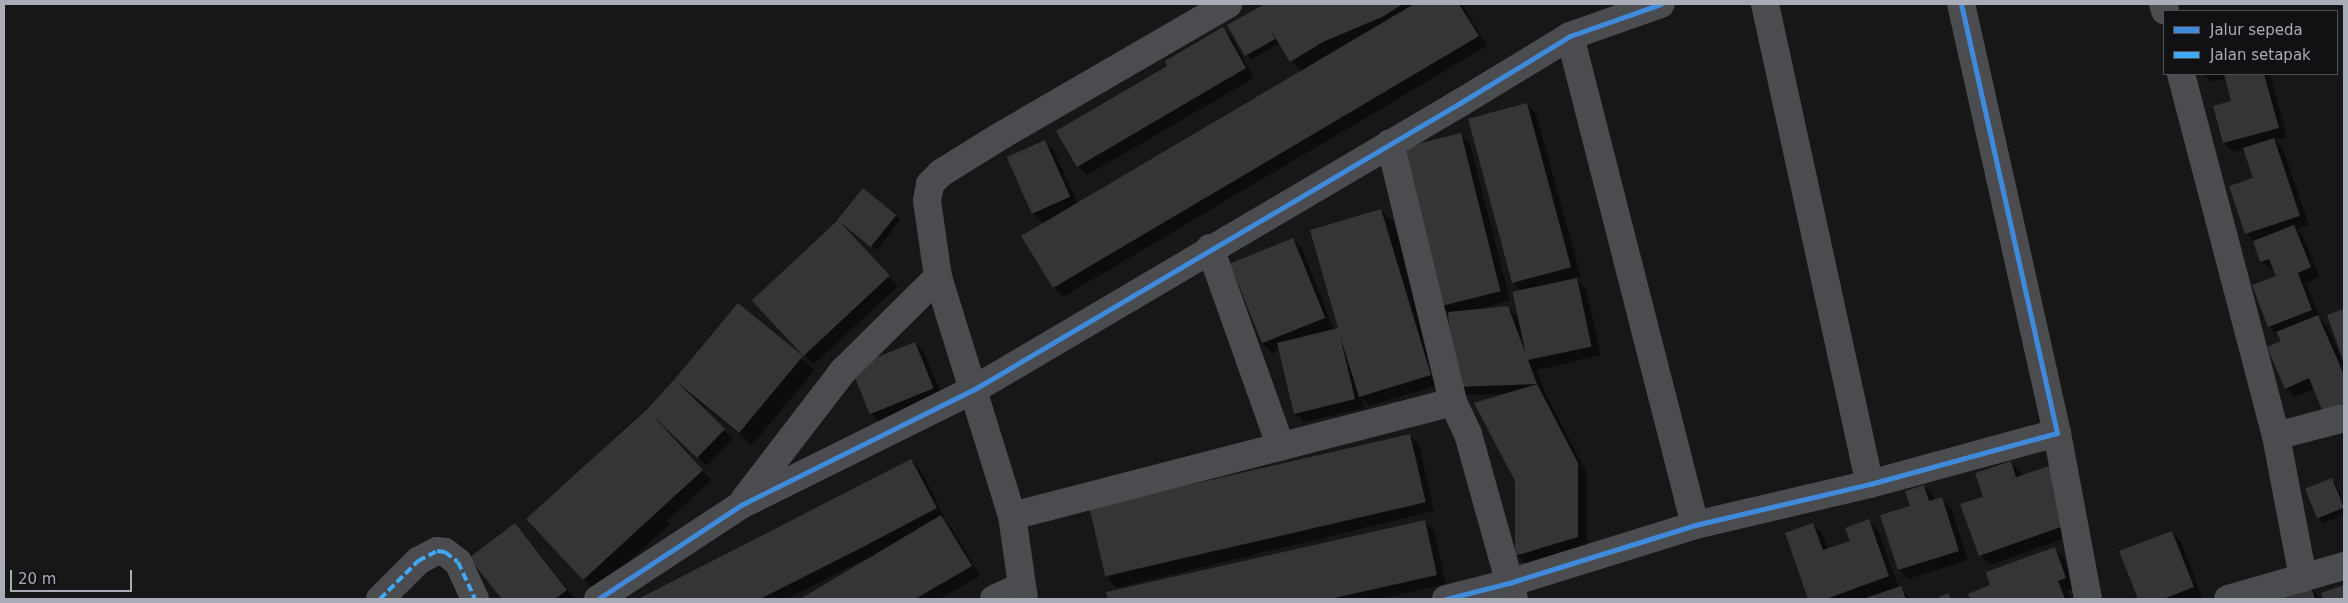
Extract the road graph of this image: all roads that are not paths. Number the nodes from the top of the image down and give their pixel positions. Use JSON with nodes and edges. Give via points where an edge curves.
{"nodes":[{"id":1,"x":1228,"y":4,"type":"edge"},
{"id":2,"x":1660,"y":4,"type":"edge"},
{"id":3,"x":1765,"y":4,"type":"edge"},
{"id":4,"x":1961,"y":4,"type":"edge"},
{"id":5,"x":1570,"y":36,"type":"junction"},
{"id":6,"x":2181,"y":75,"type":"edge"},
{"id":7,"x":1390,"y":143,"type":"junction"},
{"id":8,"x":1210,"y":248,"type":"junction"},
{"id":9,"x":938,"y":277,"type":"junction"},
{"id":10,"x":973,"y":390,"type":"junction"},
{"id":11,"x":1453,"y":402,"type":"junction"},
{"id":12,"x":2344,"y":418,"type":"edge"},
{"id":13,"x":2056,"y":433,"type":"junction"},
{"id":14,"x":2276,"y":436,"type":"junction"},
{"id":15,"x":1281,"y":447,"type":"junction"},
{"id":16,"x":1870,"y":484,"type":"junction"},
{"id":17,"x":741,"y":505,"type":"junction"},
{"id":18,"x":1012,"y":516,"type":"junction"},
{"id":19,"x":1695,"y":525,"type":"junction"},
{"id":20,"x":2344,"y":566,"type":"edge"},
{"id":21,"x":2302,"y":578,"type":"junction"},
{"id":22,"x":1512,"y":591,"type":"edge"},
{"id":23,"x":1022,"y":593,"type":"edge"},
{"id":24,"x":380,"y":599,"type":"edge"},
{"id":25,"x":475,"y":599,"type":"edge"},
{"id":26,"x":598,"y":599,"type":"edge"},
{"id":27,"x":994,"y":599,"type":"edge"},
{"id":28,"x":1446,"y":599,"type":"edge"},
{"id":29,"x":2088,"y":599,"type":"edge"},
{"id":30,"x":2228,"y":599,"type":"edge"}],
"edges":[{"from":1,"to":9,"type":"street","via":[[1004,134],[930,184],[927,201]]},
{"from":2,"to":5,"type":"street"},
{"from":3,"to":16,"type":"street"},
{"from":4,"to":13,"type":"street"},
{"from":5,"to":7,"type":"street"},
{"from":5,"to":19,"type":"street"},
{"from":6,"to":14,"type":"street"},
{"from":7,"to":8,"type":"street"},
{"from":7,"to":11,"type":"street"},
{"from":8,"to":10,"type":"street"},
{"from":8,"to":15,"type":"street"},
{"from":9,"to":10,"type":"street"},
{"from":9,"to":17,"type":"street","via":[[843,372]]},
{"from":10,"to":17,"type":"street"},
{"from":10,"to":18,"type":"street"},
{"from":11,"to":15,"type":"street"},
{"from":11,"to":22,"type":"street","via":[[1468,434]]},
{"from":12,"to":14,"type":"street"},
{"from":13,"to":16,"type":"street"},
{"from":13,"to":29,"type":"street"},
{"from":14,"to":21,"type":"street"},
{"from":15,"to":18,"type":"street"},
{"from":16,"to":19,"type":"street"},
{"from":17,"to":26,"type":"street"},
{"from":18,"to":23,"type":"street"},
{"from":19,"to":22,"type":"street"},
{"from":20,"to":21,"type":"street"},
{"from":21,"to":30,"type":"street"},
{"from":22,"to":28,"type":"street"},
{"from":23,"to":27,"type":"street"},
{"from":24,"to":25,"type":"street","via":[[418,561],[437,551],[445,552],[458,562]]}]}
